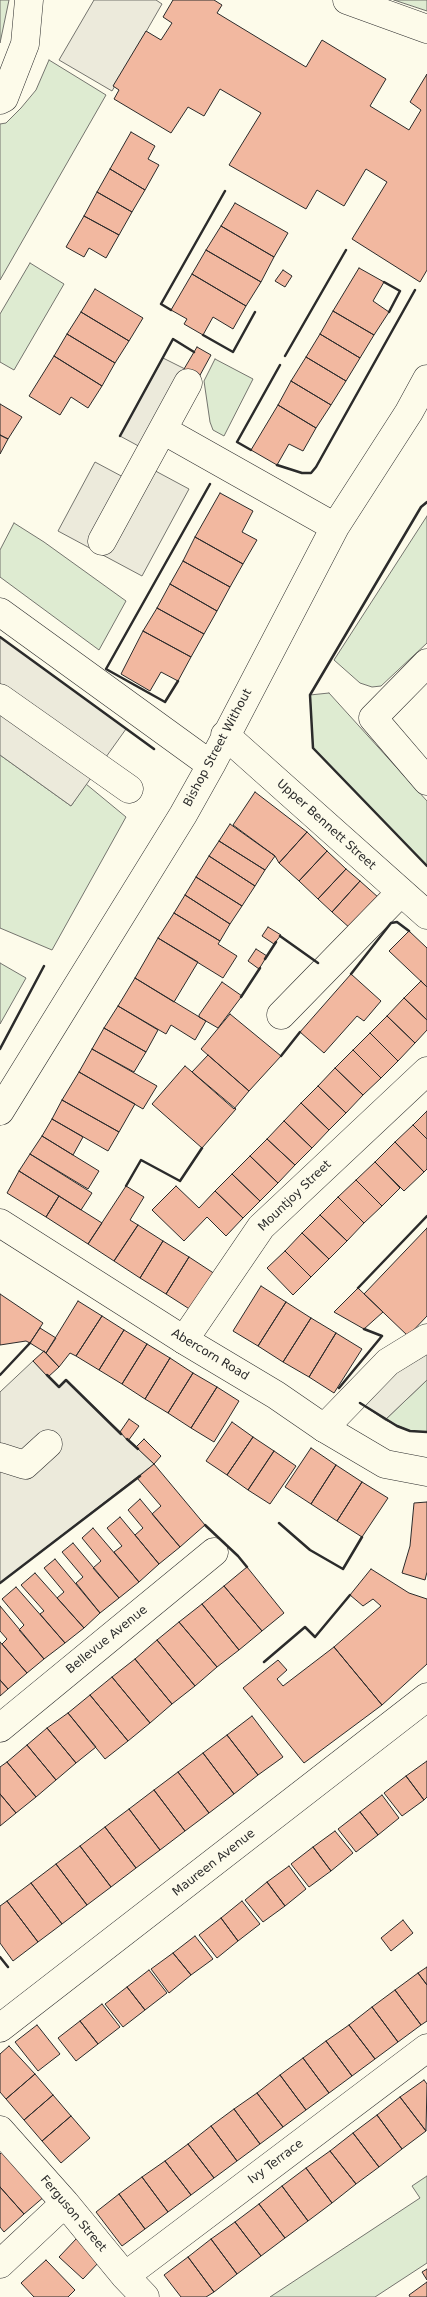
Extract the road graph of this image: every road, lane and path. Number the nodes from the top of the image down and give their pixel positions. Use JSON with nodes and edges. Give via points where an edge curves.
{"nodes":[{"id":1,"x":29,"y":0,"type":"edge"},
{"id":2,"x":347,"y":0,"type":"edge"},
{"id":3,"x":427,"y":29,"type":"edge"},
{"id":4,"x":0,"y":100,"type":"edge"},
{"id":5,"x":427,"y":379,"type":"edge"},
{"id":6,"x":188,"y":383,"type":"dead end"},
{"id":7,"x":163,"y":430,"type":"junction"},
{"id":8,"x":335,"y":527,"type":"junction"},
{"id":9,"x":102,"y":541,"type":"dead end"},
{"id":10,"x":0,"y":612,"type":"edge"},
{"id":11,"x":427,"y":663,"type":"edge"},
{"id":12,"x":0,"y":698,"type":"edge"},
{"id":13,"x":226,"y":736,"type":"junction"},
{"id":14,"x":211,"y":765,"type":"junction"},
{"id":15,"x":427,"y":781,"type":"edge"},
{"id":16,"x":130,"y":789,"type":"dead end"},
{"id":17,"x":401,"y":892,"type":"junction"},
{"id":18,"x":427,"y":915,"type":"edge"},
{"id":19,"x":281,"y":1015,"type":"dead end"},
{"id":20,"x":427,"y":1071,"type":"edge"},
{"id":21,"x":0,"y":1111,"type":"edge"},
{"id":22,"x":0,"y":1223,"type":"edge"},
{"id":23,"x":427,"y":1338,"type":"edge"},
{"id":24,"x":184,"y":1340,"type":"junction"},
{"id":25,"x":324,"y":1428,"type":"junction"},
{"id":26,"x":48,"y":1444,"type":"dead end"},
{"id":27,"x":0,"y":1457,"type":"edge"},
{"id":28,"x":427,"y":1472,"type":"edge"},
{"id":29,"x":214,"y":1552,"type":"dead end"},
{"id":30,"x":427,"y":1697,"type":"edge"},
{"id":31,"x":0,"y":1728,"type":"edge"},
{"id":32,"x":0,"y":2028,"type":"edge"},
{"id":33,"x":427,"y":2048,"type":"edge"},
{"id":34,"x":0,"y":2130,"type":"edge"},
{"id":35,"x":65,"y":2203,"type":"junction"},
{"id":36,"x":0,"y":2264,"type":"edge"},
{"id":37,"x":125,"y":2276,"type":"junction"},
{"id":38,"x":145,"y":2297,"type":"edge"}],
"edges":[{"from":1,"to":4,"type":"street","via":[[25,44],[4,98]]},
{"from":2,"to":3,"type":"street"},
{"from":5,"to":8,"type":"street","name":"Bishop Street Without"},
{"from":6,"to":7,"type":"street"},
{"from":7,"to":8,"type":"street"},
{"from":7,"to":9,"type":"street"},
{"from":8,"to":13,"type":"street","name":"Bishop Street Without"},
{"from":10,"to":14,"type":"street"},
{"from":11,"to":15,"type":"street","via":[[373,718]]},
{"from":12,"to":16,"type":"street"},
{"from":13,"to":14,"type":"street","name":"Bishop Street Without"},
{"from":13,"to":17,"type":"street","name":"Upper Bennett Street"},
{"from":14,"to":21,"type":"street","name":"Bishop Street Without"},
{"from":17,"to":18,"type":"street","name":"Upper Bennett Street"},
{"from":17,"to":19,"type":"street"},
{"from":20,"to":24,"type":"street","name":"Mountjoy Street","via":[[260,1227]]},
{"from":22,"to":24,"type":"street","name":"Abercorn Road"},
{"from":23,"to":25,"type":"street","via":[[388,1362]]},
{"from":24,"to":25,"type":"street","name":"Abercorn Road"},
{"from":25,"to":28,"type":"street","name":"Abercorn Road","via":[[385,1464]]},
{"from":26,"to":27,"type":"street","via":[[25,1465]]},
{"from":29,"to":31,"type":"street","name":"Bellevue Avenue"},
{"from":30,"to":32,"type":"street","name":"Maureen Avenue"},
{"from":33,"to":37,"type":"street","name":"Ivy Terrace"},
{"from":34,"to":35,"type":"street","name":"Ferguson Street"},
{"from":35,"to":36,"type":"street"},
{"from":35,"to":37,"type":"street","name":"Ferguson Street"},
{"from":37,"to":38,"type":"street","name":"Ferguson Street"}]}
